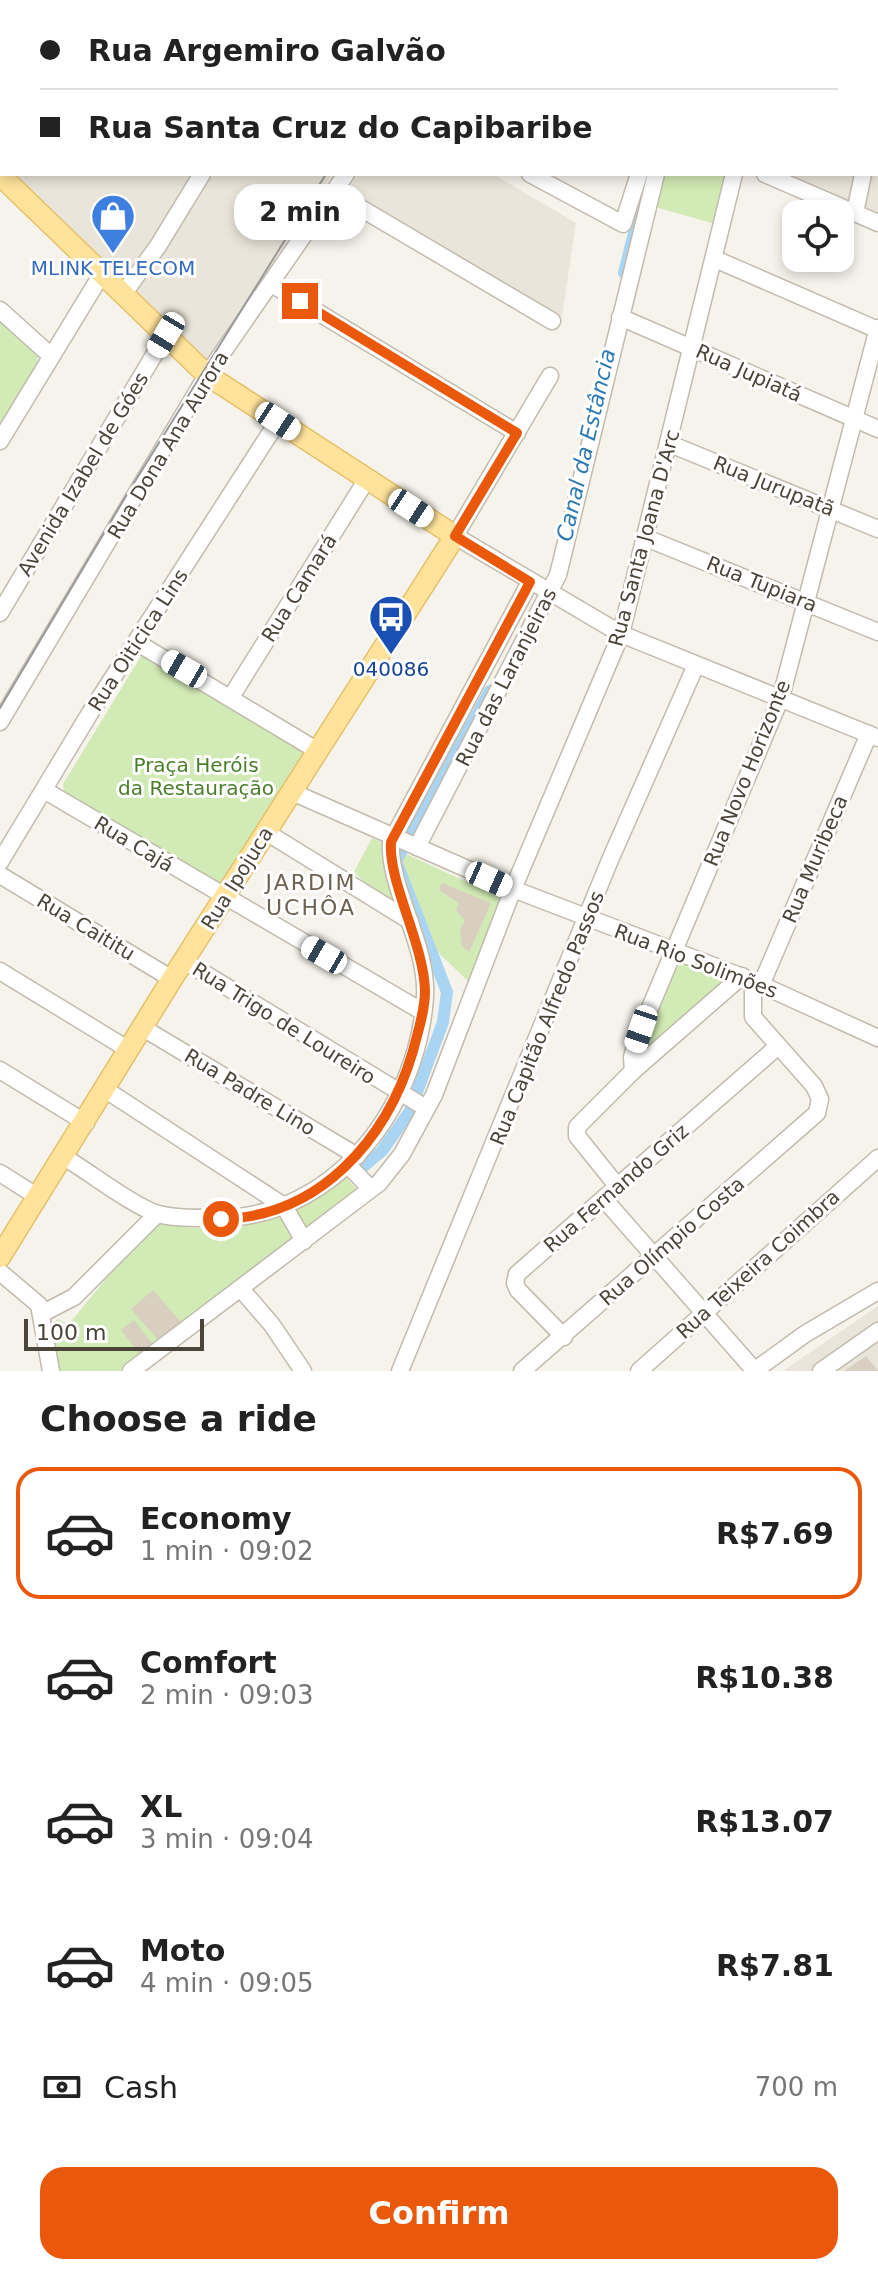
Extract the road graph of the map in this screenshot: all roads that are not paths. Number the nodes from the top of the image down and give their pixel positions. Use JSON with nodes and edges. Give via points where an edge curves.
{"nodes":[{"id":1,"x":1,"y":176,"type":"edge"},
{"id":2,"x":201,"y":176,"type":"edge"},
{"id":3,"x":345,"y":176,"type":"edge"},
{"id":4,"x":534,"y":176,"type":"edge"},
{"id":5,"x":638,"y":176,"type":"edge"},
{"id":6,"x":655,"y":176,"type":"edge"},
{"id":7,"x":734,"y":176,"type":"edge"},
{"id":8,"x":770,"y":176,"type":"edge"},
{"id":9,"x":863,"y":176,"type":"edge"},
{"id":10,"x":335,"y":193,"type":"junction"},
{"id":11,"x":855,"y":213,"type":"junction"},
{"id":12,"x":878,"y":223,"type":"edge"},
{"id":13,"x":715,"y":259,"type":"junction"},
{"id":14,"x":112,"y":281,"type":"junction"},
{"id":15,"x":273,"y":285,"type":"junction"},
{"id":16,"x":0,"y":310,"type":"edge"},
{"id":17,"x":620,"y":317,"type":"junction"},
{"id":18,"x":552,"y":321,"type":"dead end"},
{"id":19,"x":878,"y":329,"type":"edge"},
{"id":20,"x":166,"y":335,"type":"junction"},
{"id":21,"x":693,"y":348,"type":"junction"},
{"id":22,"x":50,"y":355,"type":"junction"},
{"id":23,"x":207,"y":375,"type":"junction"},
{"id":24,"x":550,"y":376,"type":"dead end"},
{"id":25,"x":854,"y":419,"type":"junction"},
{"id":26,"x":278,"y":421,"type":"junction"},
{"id":27,"x":878,"y":429,"type":"edge"},
{"id":28,"x":517,"y":433,"type":"junction"},
{"id":29,"x":0,"y":441,"type":"edge"},
{"id":30,"x":670,"y":444,"type":"junction"},
{"id":31,"x":367,"y":479,"type":"junction"},
{"id":32,"x":830,"y":509,"type":"junction"},
{"id":33,"x":878,"y":529,"type":"edge"},
{"id":34,"x":455,"y":536,"type":"junction"},
{"id":35,"x":646,"y":538,"type":"junction"},
{"id":36,"x":532,"y":583,"type":"junction"},
{"id":37,"x":549,"y":595,"type":"junction"},
{"id":38,"x":808,"y":602,"type":"junction"},
{"id":39,"x":2,"y":606,"type":"edge"},
{"id":40,"x":878,"y":632,"type":"edge"},
{"id":41,"x":621,"y":634,"type":"junction"},
{"id":42,"x":136,"y":642,"type":"junction"},
{"id":43,"x":696,"y":665,"type":"junction"},
{"id":44,"x":231,"y":697,"type":"junction"},
{"id":45,"x":781,"y":697,"type":"junction"},
{"id":46,"x":0,"y":722,"type":"edge"},
{"id":47,"x":874,"y":736,"type":"edge"},
{"id":48,"x":318,"y":751,"type":"junction"},
{"id":49,"x":44,"y":790,"type":"junction"},
{"id":50,"x":292,"y":792,"type":"junction"},
{"id":51,"x":266,"y":832,"type":"junction"},
{"id":52,"x":405,"y":841,"type":"junction"},
{"id":53,"x":0,"y":862,"type":"edge"},
{"id":54,"x":0,"y":875,"type":"edge"},
{"id":55,"x":513,"y":889,"type":"junction"},
{"id":56,"x":225,"y":897,"type":"junction"},
{"id":57,"x":589,"y":919,"type":"junction"},
{"id":58,"x":410,"y":921,"type":"junction"},
{"id":59,"x":674,"y":952,"type":"junction"},
{"id":60,"x":184,"y":961,"type":"junction"},
{"id":61,"x":0,"y":971,"type":"edge"},
{"id":62,"x":172,"y":979,"type":"junction"},
{"id":63,"x":752,"y":981,"type":"junction"},
{"id":64,"x":423,"y":1012,"type":"junction"},
{"id":65,"x":143,"y":1028,"type":"junction"},
{"id":66,"x":876,"y":1031,"type":"edge"},
{"id":67,"x":777,"y":1047,"type":"junction"},
{"id":68,"x":129,"y":1050,"type":"junction"},
{"id":69,"x":0,"y":1070,"type":"edge"},
{"id":70,"x":633,"y":1071,"type":"junction"},
{"id":71,"x":106,"y":1090,"type":"junction"},
{"id":72,"x":398,"y":1093,"type":"junction"},
{"id":73,"x":425,"y":1107,"type":"junction"},
{"id":74,"x":86,"y":1123,"type":"junction"},
{"id":75,"x":64,"y":1157,"type":"junction"},
{"id":76,"x":878,"y":1158,"type":"edge"},
{"id":77,"x":352,"y":1161,"type":"junction"},
{"id":78,"x":0,"y":1173,"type":"edge"},
{"id":79,"x":618,"y":1187,"type":"junction"},
{"id":80,"x":371,"y":1189,"type":"junction"},
{"id":81,"x":38,"y":1197,"type":"junction"},
{"id":82,"x":604,"y":1199,"type":"junction"},
{"id":83,"x":284,"y":1206,"type":"junction"},
{"id":84,"x":157,"y":1214,"type":"junction"},
{"id":85,"x":304,"y":1241,"type":"junction"},
{"id":86,"x":653,"y":1255,"type":"junction"},
{"id":87,"x":0,"y":1257,"type":"edge"},
{"id":88,"x":0,"y":1272,"type":"edge"},
{"id":89,"x":241,"y":1289,"type":"junction"},
{"id":90,"x":878,"y":1291,"type":"edge"},
{"id":91,"x":43,"y":1313,"type":"junction"},
{"id":92,"x":704,"y":1314,"type":"junction"},
{"id":93,"x":878,"y":1331,"type":"edge"},
{"id":94,"x":564,"y":1337,"type":"junction"},
{"id":95,"x":778,"y":1364,"type":"edge"},
{"id":96,"x":301,"y":1370,"type":"edge"},
{"id":97,"x":527,"y":1370,"type":"edge"},
{"id":98,"x":51,"y":1371,"type":"edge"},
{"id":99,"x":131,"y":1371,"type":"edge"},
{"id":100,"x":400,"y":1371,"type":"edge"},
{"id":101,"x":639,"y":1371,"type":"edge"},
{"id":102,"x":755,"y":1371,"type":"edge"},
{"id":103,"x":821,"y":1371,"type":"edge"}],
"edges":[{"from":1,"to":14,"type":"main road"},
{"from":2,"to":14,"type":"street","via":[[158,246]]},
{"from":3,"to":10,"type":"street","name":"Rua Dona Ana Aurora"},
{"from":4,"to":5,"type":"street","via":[[623,224]]},
{"from":6,"to":17,"type":"street","name":"Rua das Laranjeiras"},
{"from":7,"to":13,"type":"street","name":"Rua Santa Joana D'Arc"},
{"from":8,"to":11,"type":"street"},
{"from":9,"to":11,"type":"street"},
{"from":10,"to":15,"type":"street","name":"Rua Dona Ana Aurora"},
{"from":10,"to":18,"type":"street"},
{"from":11,"to":12,"type":"street"},
{"from":13,"to":19,"type":"street"},
{"from":13,"to":21,"type":"street","name":"Rua Santa Joana D'Arc"},
{"from":14,"to":20,"type":"main road"},
{"from":14,"to":22,"type":"street"},
{"from":15,"to":23,"type":"street","name":"Rua Dona Ana Aurora"},
{"from":15,"to":28,"type":"street"},
{"from":16,"to":22,"type":"street"},
{"from":17,"to":21,"type":"street","name":"Rua Jupiatá"},
{"from":17,"to":37,"type":"street","name":"Rua das Laranjeiras","via":[[566,549]]},
{"from":19,"to":25,"type":"street","name":"Rua Novo Horizonte"},
{"from":20,"to":23,"type":"main road"},
{"from":20,"to":39,"type":"street","name":"Avenida Izabel de Góes"},
{"from":21,"to":25,"type":"street","name":"Rua Jupiatá"},
{"from":21,"to":30,"type":"street","name":"Rua Santa Joana D'Arc"},
{"from":22,"to":29,"type":"street"},
{"from":23,"to":26,"type":"main road"},
{"from":23,"to":46,"type":"street","name":"Rua Dona Ana Aurora"},
{"from":24,"to":28,"type":"street","name":"Rua Ipojuca"},
{"from":25,"to":27,"type":"street","name":"Rua Jupiatá"},
{"from":25,"to":32,"type":"street","name":"Rua Novo Horizonte"},
{"from":26,"to":31,"type":"main road"},
{"from":26,"to":42,"type":"street","name":"Rua Oiticica Lins"},
{"from":28,"to":34,"type":"street","name":"Rua Ipojuca"},
{"from":30,"to":32,"type":"street","name":"Rua Jurupatã"},
{"from":30,"to":35,"type":"street","name":"Rua Santa Joana D'Arc"},
{"from":31,"to":34,"type":"main road"},
{"from":31,"to":44,"type":"street","name":"Rua Camará"},
{"from":32,"to":33,"type":"street","name":"Rua Jurupatã"},
{"from":32,"to":38,"type":"street","name":"Rua Novo Horizonte"},
{"from":34,"to":36,"type":"street"},
{"from":34,"to":48,"type":"main road","name":"Rua Ipojuca"},
{"from":35,"to":38,"type":"street","name":"Rua Tupiara"},
{"from":35,"to":41,"type":"street","name":"Rua Santa Joana D'Arc"},
{"from":36,"to":37,"type":"street"},
{"from":36,"to":52,"type":"street","name":"Rua das Laranjeiras"},
{"from":37,"to":41,"type":"street"},
{"from":37,"to":52,"type":"street","name":"Rua das Laranjeiras"},
{"from":38,"to":40,"type":"street","name":"Rua Tupiara"},
{"from":38,"to":45,"type":"street","name":"Rua Novo Horizonte"},
{"from":41,"to":43,"type":"street"},
{"from":41,"to":55,"type":"street","name":"Rua Santa Joana D'Arc"},
{"from":42,"to":44,"type":"street"},
{"from":42,"to":49,"type":"street","name":"Rua Oiticica Lins"},
{"from":43,"to":45,"type":"street"},
{"from":43,"to":57,"type":"street","name":"Rua Capitão Alfredo Passos"},
{"from":44,"to":48,"type":"street"},
{"from":45,"to":47,"type":"street"},
{"from":45,"to":59,"type":"street","name":"Rua Novo Horizonte"},
{"from":47,"to":63,"type":"street","name":"Rua Muribeca"},
{"from":48,"to":50,"type":"main road","name":"Rua Ipojuca"},
{"from":49,"to":53,"type":"street","name":"Rua Oiticica Lins"},
{"from":49,"to":56,"type":"street","name":"Rua Cajá"},
{"from":50,"to":51,"type":"main road","name":"Rua Ipojuca"},
{"from":50,"to":52,"type":"street","name":"Rua Rio Solimões"},
{"from":51,"to":56,"type":"main road","name":"Rua Ipojuca"},
{"from":51,"to":58,"type":"street"},
{"from":52,"to":55,"type":"street","name":"Rua Rio Solimões"},
{"from":52,"to":58,"type":"street","via":[[392,861]]},
{"from":54,"to":62,"type":"street","name":"Rua Caititu"},
{"from":55,"to":57,"type":"street","name":"Rua Rio Solimões"},
{"from":55,"to":73,"type":"street","name":"Rua Santa Joana D'Arc"},
{"from":56,"to":60,"type":"main road","name":"Rua Ipojuca"},
{"from":56,"to":64,"type":"street","name":"Rua Cajá"},
{"from":57,"to":59,"type":"street","name":"Rua Rio Solimões"},
{"from":57,"to":100,"type":"street","name":"Rua Capitão Alfredo Passos"},
{"from":58,"to":64,"type":"street","via":[[422,967]]},
{"from":59,"to":63,"type":"street","name":"Rua Rio Solimões"},
{"from":59,"to":70,"type":"street","name":"Rua Novo Horizonte","via":[[635,1045]]},
{"from":60,"to":62,"type":"main road","name":"Rua Ipojuca"},
{"from":60,"to":72,"type":"street","name":"Rua Trigo de Loureiro"},
{"from":61,"to":68,"type":"street"},
{"from":62,"to":65,"type":"main road","name":"Rua Ipojuca"},
{"from":63,"to":66,"type":"street","name":"Rua Rio Solimões"},
{"from":63,"to":67,"type":"street","via":[[753,1017]]},
{"from":63,"to":70,"type":"street"},
{"from":64,"to":72,"type":"street"},
{"from":65,"to":68,"type":"main road","name":"Rua Ipojuca"},
{"from":65,"to":77,"type":"street","name":"Rua Padre Lino"},
{"from":67,"to":79,"type":"street","name":"Rua Fernando Griz"},
{"from":67,"to":86,"type":"street","name":"Rua Olímpio Costa","via":[[814,1086],[820,1108]]},
{"from":68,"to":71,"type":"main road","name":"Rua Ipojuca"},
{"from":69,"to":74,"type":"street"},
{"from":70,"to":79,"type":"street","via":[[577,1127],[577,1136]]},
{"from":71,"to":74,"type":"main road","name":"Rua Ipojuca"},
{"from":71,"to":83,"type":"street"},
{"from":72,"to":73,"type":"street","name":"Rua Trigo de Loureiro"},
{"from":72,"to":77,"type":"street","via":[[378,1132]]},
{"from":73,"to":80,"type":"street","name":"Rua Santa Joana D'Arc","via":[[402,1154]]},
{"from":74,"to":75,"type":"main road","name":"Rua Ipojuca"},
{"from":75,"to":81,"type":"main road","name":"Rua Ipojuca"},
{"from":75,"to":84,"type":"street"},
{"from":76,"to":92,"type":"street","name":"Rua Teixeira Coimbra"},
{"from":77,"to":80,"type":"street","name":"Rua Padre Lino"},
{"from":77,"to":83,"type":"street","via":[[325,1185]]},
{"from":78,"to":81,"type":"street"},
{"from":79,"to":82,"type":"street","name":"Rua Fernando Griz"},
{"from":80,"to":85,"type":"street","name":"Rua Santa Joana D'Arc"},
{"from":81,"to":87,"type":"main road","name":"Rua Ipojuca"},
{"from":82,"to":86,"type":"street"},
{"from":82,"to":94,"type":"street","name":"Rua Fernando Griz","via":[[514,1280]]},
{"from":83,"to":84,"type":"street","via":[[241,1219]]},
{"from":83,"to":85,"type":"street"},
{"from":84,"to":91,"type":"street","via":[[74,1297]]},
{"from":85,"to":89,"type":"street","name":"Rua Santa Joana D'Arc"},
{"from":86,"to":92,"type":"street"},
{"from":86,"to":94,"type":"street","name":"Rua Olímpio Costa"},
{"from":88,"to":91,"type":"street"},
{"from":89,"to":96,"type":"street"},
{"from":89,"to":99,"type":"street","name":"Rua Santa Joana D'Arc"},
{"from":90,"to":95,"type":"street"},
{"from":91,"to":98,"type":"street"},
{"from":92,"to":101,"type":"street","name":"Rua Teixeira Coimbra"},
{"from":92,"to":102,"type":"street"},
{"from":93,"to":103,"type":"street"},
{"from":94,"to":97,"type":"street","name":"Rua Olímpio Costa"},
{"from":95,"to":102,"type":"street"}]}
